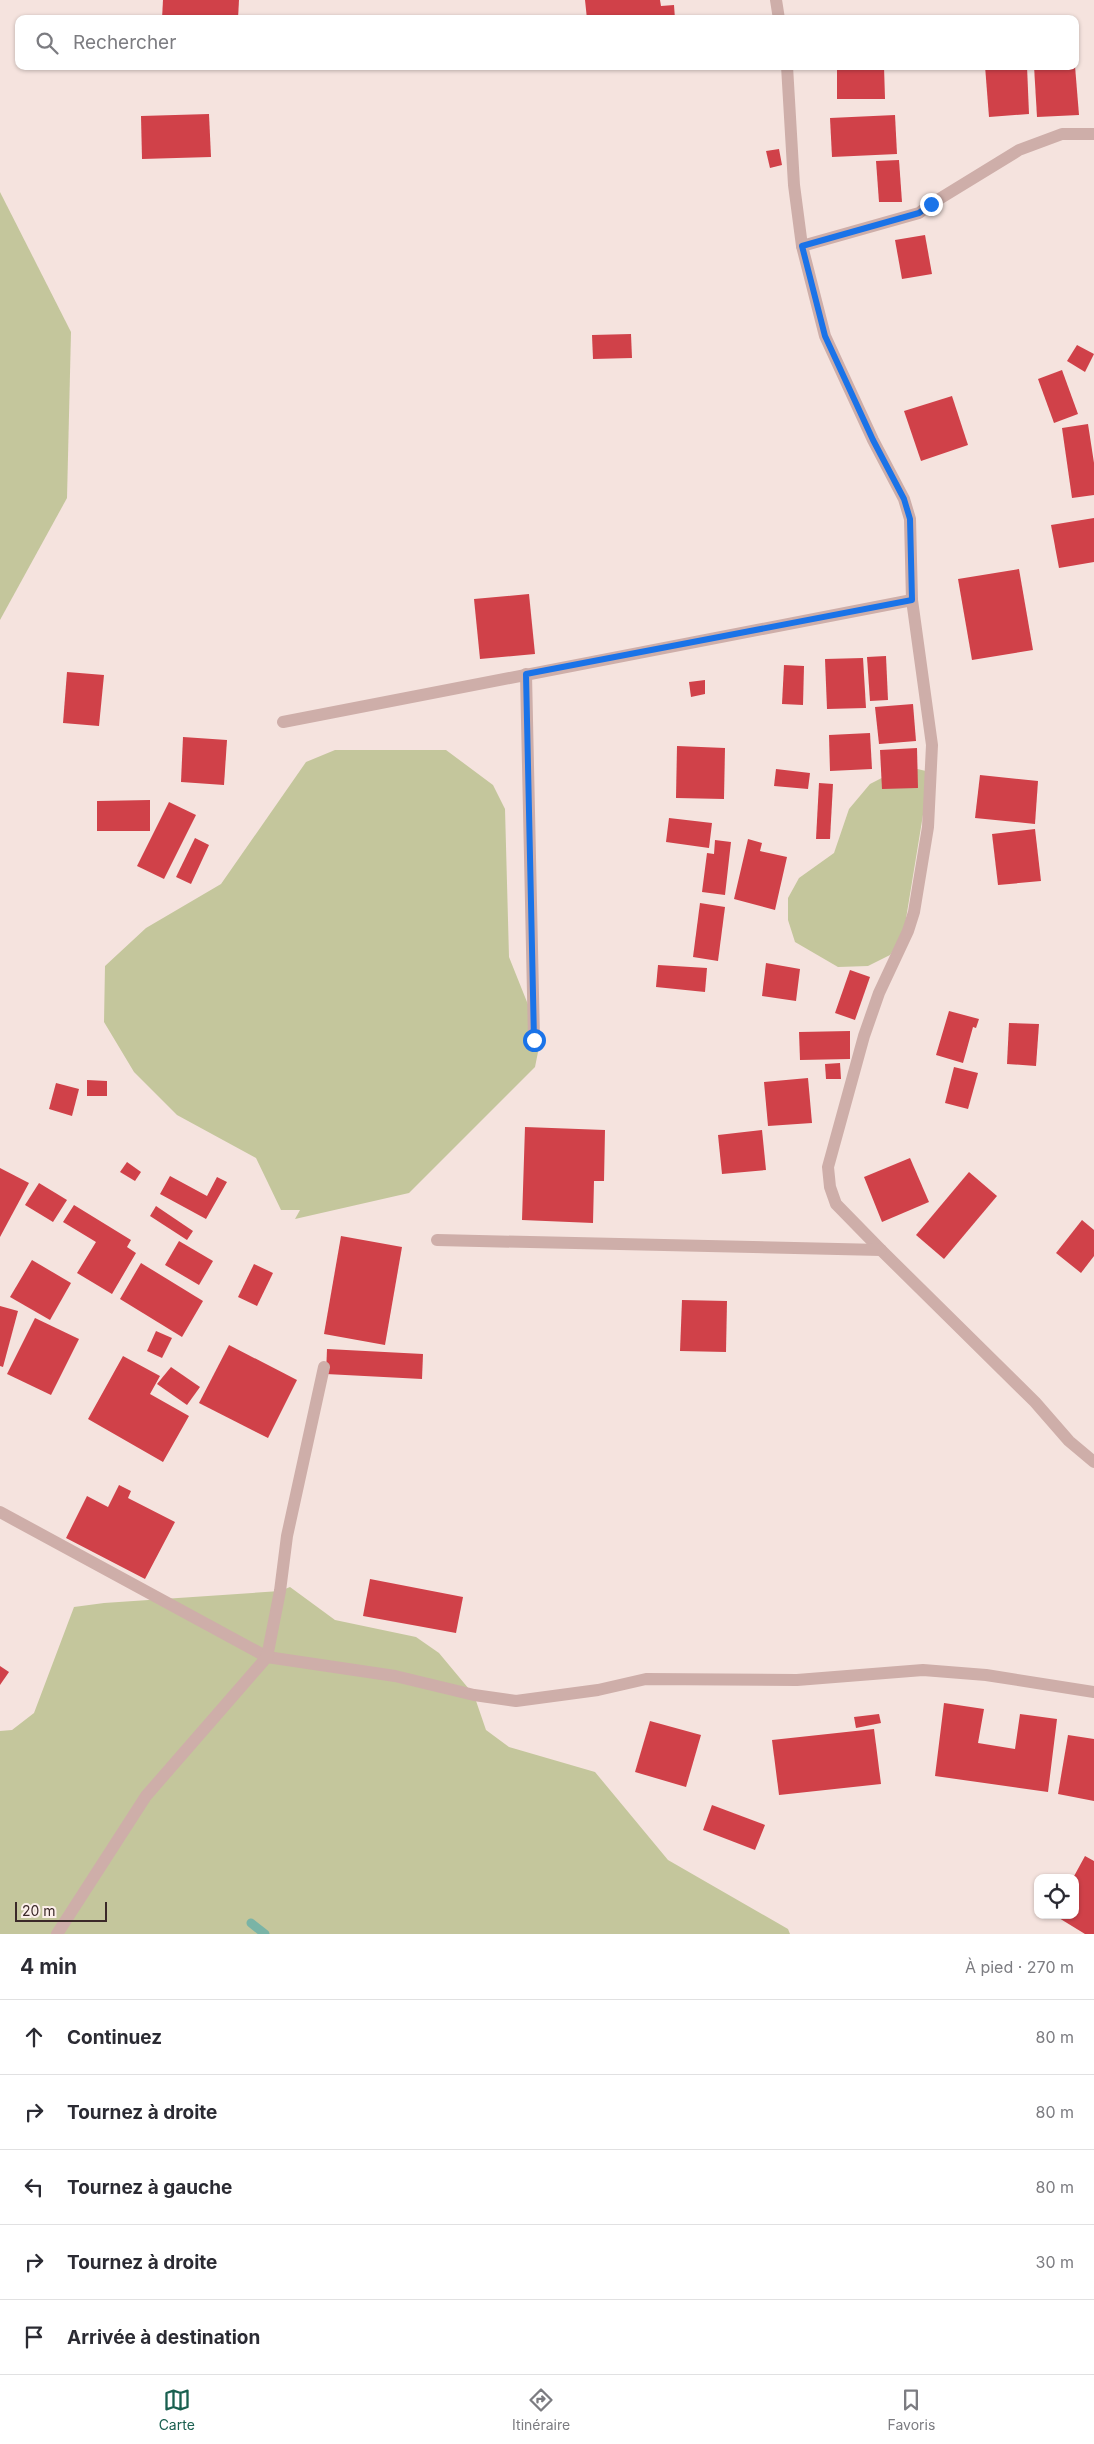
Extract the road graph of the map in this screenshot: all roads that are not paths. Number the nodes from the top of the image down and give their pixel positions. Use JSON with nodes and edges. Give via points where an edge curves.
{"nodes":[{"id":1,"x":776,"y":0,"type":"edge"},
{"id":2,"x":778,"y":15,"type":"edge"},
{"id":3,"x":787,"y":70,"type":"edge"},
{"id":4,"x":1094,"y":134,"type":"edge"},
{"id":5,"x":802,"y":246,"type":"junction"},
{"id":6,"x":912,"y":600,"type":"junction"},
{"id":7,"x":526,"y":674,"type":"junction"},
{"id":8,"x":282,"y":722,"type":"dead end"},
{"id":9,"x":534,"y":1040,"type":"dead end"},
{"id":10,"x":437,"y":1240,"type":"dead end"},
{"id":11,"x":881,"y":1250,"type":"junction"},
{"id":12,"x":324,"y":1367,"type":"dead end"},
{"id":13,"x":1094,"y":1462,"type":"edge"},
{"id":14,"x":0,"y":1512,"type":"edge"},
{"id":15,"x":267,"y":1657,"type":"junction"},
{"id":16,"x":1094,"y":1692,"type":"edge"},
{"id":17,"x":57,"y":1934,"type":"edge"}],
"edges":[{"from":1,"to":2,"type":"street"},
{"from":3,"to":5,"type":"street","via":[[794,185]]},
{"from":4,"to":5,"type":"street","via":[[1062,134],[1019,150],[919,213]]},
{"from":5,"to":6,"type":"street","via":[[825,336],[904,499],[910,519]]},
{"from":6,"to":7,"type":"street"},
{"from":6,"to":11,"type":"street","via":[[932,745],[928,827],[910,925],[879,993],[864,1036],[828,1167],[836,1204]]},
{"from":7,"to":8,"type":"street"},
{"from":7,"to":9,"type":"street"},
{"from":10,"to":11,"type":"street"},
{"from":11,"to":13,"type":"street","via":[[1035,1402],[1069,1441]]},
{"from":12,"to":15,"type":"street","via":[[287,1536]]},
{"from":14,"to":15,"type":"street"},
{"from":15,"to":16,"type":"street","via":[[396,1676],[474,1695],[516,1701],[598,1690],[646,1679],[798,1680],[923,1670],[986,1675]]},
{"from":15,"to":17,"type":"street","via":[[146,1796]]}]}
